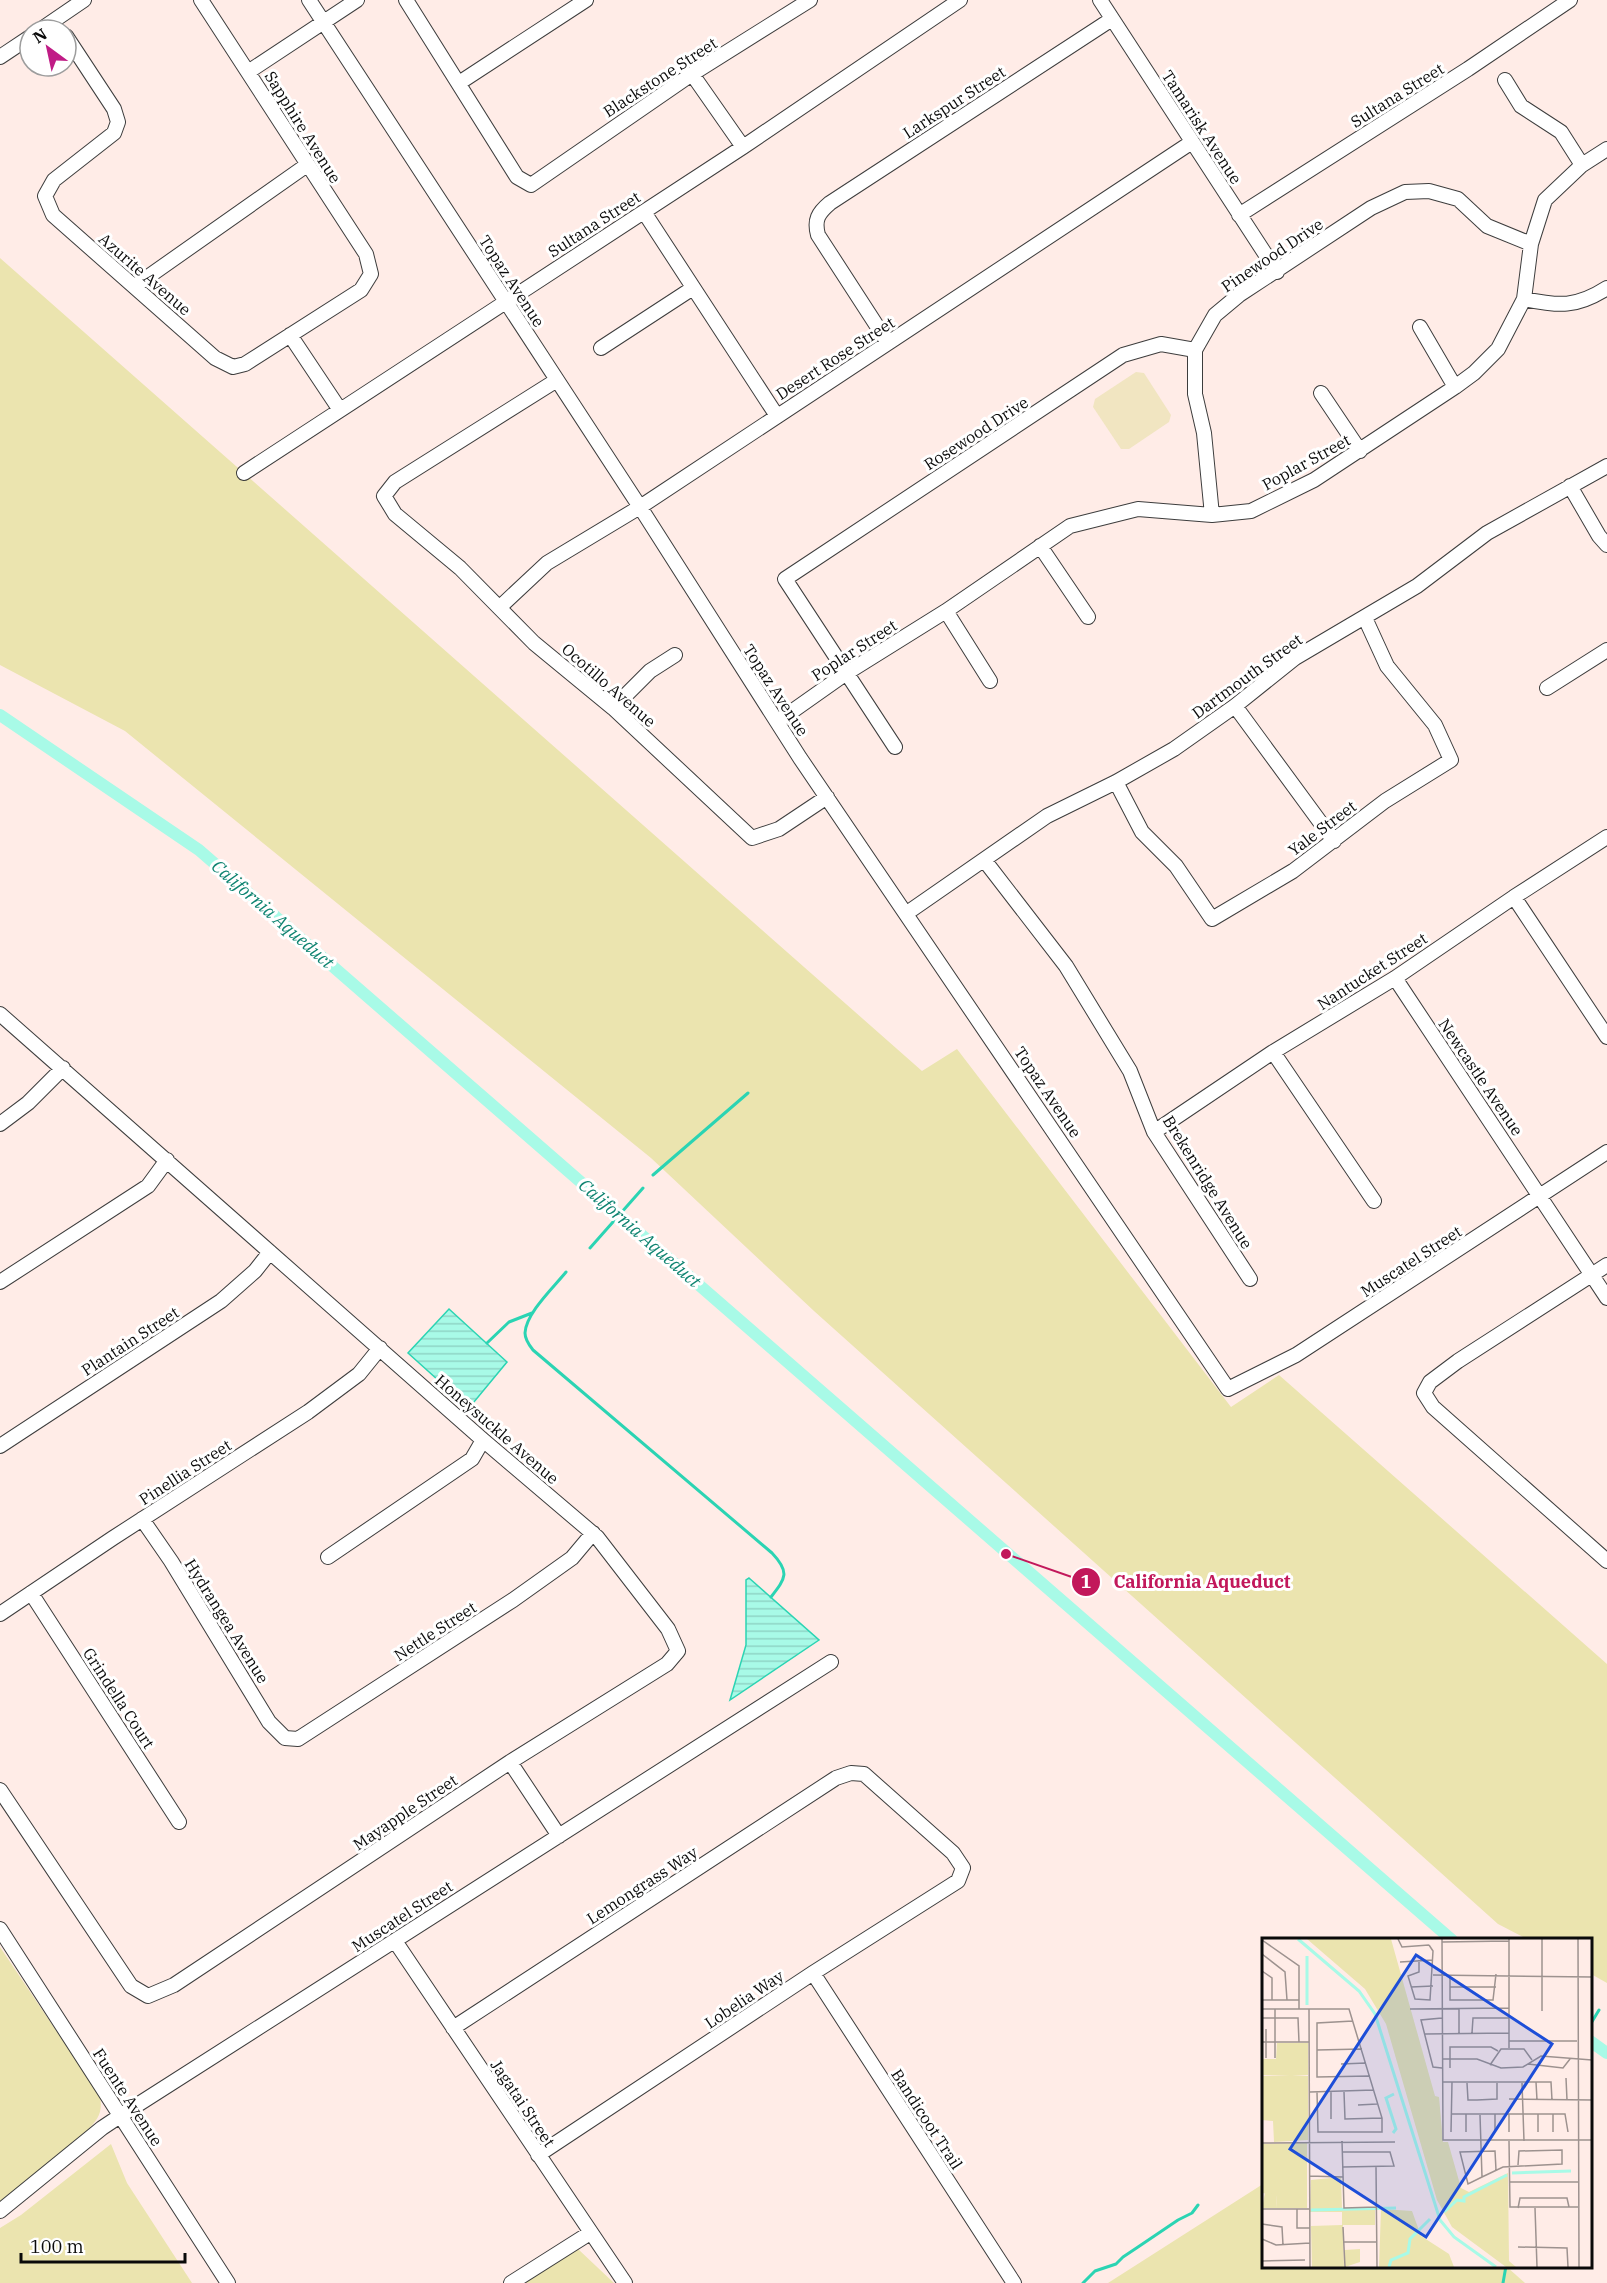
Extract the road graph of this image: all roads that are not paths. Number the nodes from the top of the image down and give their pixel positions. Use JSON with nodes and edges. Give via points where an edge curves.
{"nodes":[{"id":1,"x":84,"y":0,"type":"edge"},
{"id":2,"x":201,"y":0,"type":"edge"},
{"id":3,"x":309,"y":0,"type":"edge"},
{"id":4,"x":357,"y":0,"type":"edge"},
{"id":5,"x":406,"y":0,"type":"edge"},
{"id":6,"x":586,"y":0,"type":"edge"},
{"id":7,"x":810,"y":0,"type":"edge"},
{"id":8,"x":960,"y":0,"type":"edge"},
{"id":9,"x":1100,"y":0,"type":"edge"},
{"id":10,"x":1570,"y":0,"type":"edge"},
{"id":11,"x":66,"y":18,"type":"edge"},
{"id":12,"x":1112,"y":18,"type":"junction"},
{"id":13,"x":323,"y":22,"type":"junction"},
{"id":14,"x":18,"y":45,"type":"edge"},
{"id":15,"x":78,"y":54,"type":"edge"},
{"id":16,"x":0,"y":57,"type":"edge"},
{"id":17,"x":249,"y":72,"type":"junction"},
{"id":18,"x":692,"y":74,"type":"junction"},
{"id":19,"x":1505,"y":80,"type":"dead end"},
{"id":20,"x":459,"y":83,"type":"junction"},
{"id":21,"x":1192,"y":142,"type":"junction"},
{"id":22,"x":742,"y":147,"type":"junction"},
{"id":23,"x":1607,"y":149,"type":"edge"},
{"id":24,"x":307,"y":165,"type":"junction"},
{"id":25,"x":1582,"y":165,"type":"junction"},
{"id":26,"x":644,"y":212,"type":"junction"},
{"id":27,"x":1239,"y":214,"type":"junction"},
{"id":28,"x":1531,"y":244,"type":"junction"},
{"id":29,"x":1277,"y":272,"type":"junction"},
{"id":30,"x":135,"y":286,"type":"junction"},
{"id":31,"x":693,"y":288,"type":"junction"},
{"id":32,"x":1607,"y":288,"type":"edge"},
{"id":33,"x":1524,"y":299,"type":"junction"},
{"id":34,"x":506,"y":301,"type":"junction"},
{"id":35,"x":1420,"y":327,"type":"dead end"},
{"id":36,"x":290,"y":335,"type":"junction"},
{"id":37,"x":888,"y":343,"type":"junction"},
{"id":38,"x":601,"y":348,"type":"dead end"},
{"id":39,"x":1195,"y":350,"type":"junction"},
{"id":40,"x":557,"y":380,"type":"junction"},
{"id":41,"x":1455,"y":387,"type":"junction"},
{"id":42,"x":1321,"y":393,"type":"dead end"},
{"id":43,"x":340,"y":411,"type":"junction"},
{"id":44,"x":777,"y":416,"type":"junction"},
{"id":45,"x":1360,"y":451,"type":"junction"},
{"id":46,"x":1607,"y":466,"type":"edge"},
{"id":47,"x":244,"y":473,"type":"dead end"},
{"id":48,"x":1570,"y":486,"type":"junction"},
{"id":49,"x":640,"y":507,"type":"junction"},
{"id":50,"x":1212,"y":515,"type":"junction"},
{"id":51,"x":1607,"y":545,"type":"edge"},
{"id":52,"x":1040,"y":546,"type":"junction"},
{"id":53,"x":500,"y":607,"type":"junction"},
{"id":54,"x":946,"y":611,"type":"junction"},
{"id":55,"x":1088,"y":617,"type":"dead end"},
{"id":56,"x":1365,"y":618,"type":"junction"},
{"id":57,"x":1607,"y":650,"type":"edge"},
{"id":58,"x":675,"y":655,"type":"dead end"},
{"id":59,"x":845,"y":674,"type":"junction"},
{"id":60,"x":990,"y":681,"type":"dead end"},
{"id":61,"x":1548,"y":688,"type":"dead end"},
{"id":62,"x":1235,"y":706,"type":"junction"},
{"id":63,"x":613,"y":708,"type":"junction"},
{"id":64,"x":777,"y":722,"type":"junction"},
{"id":65,"x":895,"y":747,"type":"dead end"},
{"id":66,"x":1116,"y":782,"type":"junction"},
{"id":67,"x":827,"y":798,"type":"junction"},
{"id":68,"x":1607,"y":837,"type":"edge"},
{"id":69,"x":1334,"y":841,"type":"junction"},
{"id":70,"x":985,"y":861,"type":"junction"},
{"id":71,"x":1514,"y":897,"type":"junction"},
{"id":72,"x":907,"y":913,"type":"junction"},
{"id":73,"x":1395,"y":978,"type":"junction"},
{"id":74,"x":0,"y":1014,"type":"edge"},
{"id":75,"x":1607,"y":1037,"type":"edge"},
{"id":76,"x":1273,"y":1052,"type":"junction"},
{"id":77,"x":63,"y":1068,"type":"junction"},
{"id":78,"x":0,"y":1124,"type":"edge"},
{"id":79,"x":1154,"y":1132,"type":"junction"},
{"id":80,"x":1607,"y":1152,"type":"edge"},
{"id":81,"x":167,"y":1160,"type":"junction"},
{"id":82,"x":1540,"y":1196,"type":"junction"},
{"id":83,"x":1374,"y":1201,"type":"dead end"},
{"id":84,"x":270,"y":1251,"type":"junction"},
{"id":85,"x":1607,"y":1265,"type":"edge"},
{"id":86,"x":1592,"y":1275,"type":"junction"},
{"id":87,"x":1250,"y":1279,"type":"dead end"},
{"id":88,"x":0,"y":1282,"type":"edge"},
{"id":89,"x":1607,"y":1298,"type":"edge"},
{"id":90,"x":380,"y":1348,"type":"junction"},
{"id":91,"x":1228,"y":1389,"type":"joint"},
{"id":92,"x":483,"y":1440,"type":"junction"},
{"id":93,"x":0,"y":1446,"type":"edge"},
{"id":94,"x":142,"y":1519,"type":"junction"},
{"id":95,"x":593,"y":1533,"type":"junction"},
{"id":96,"x":328,"y":1557,"type":"dead end"},
{"id":97,"x":1607,"y":1561,"type":"edge"},
{"id":98,"x":31,"y":1593,"type":"junction"},
{"id":99,"x":0,"y":1614,"type":"edge"},
{"id":100,"x":678,"y":1651,"type":"joint"},
{"id":101,"x":831,"y":1662,"type":"dead end"},
{"id":102,"x":285,"y":1738,"type":"joint"},
{"id":103,"x":510,"y":1762,"type":"junction"},
{"id":104,"x":851,"y":1773,"type":"joint"},
{"id":105,"x":0,"y":1790,"type":"edge"},
{"id":106,"x":179,"y":1822,"type":"dead end"},
{"id":107,"x":559,"y":1836,"type":"junction"},
{"id":108,"x":0,"y":1929,"type":"edge"},
{"id":109,"x":394,"y":1941,"type":"junction"},
{"id":110,"x":813,"y":1973,"type":"junction"},
{"id":111,"x":453,"y":2028,"type":"junction"},
{"id":112,"x":120,"y":2116,"type":"junction"},
{"id":113,"x":538,"y":2155,"type":"junction"},
{"id":114,"x":0,"y":2211,"type":"edge"},
{"id":115,"x":590,"y":2233,"type":"junction"},
{"id":116,"x":228,"y":2283,"type":"edge"},
{"id":117,"x":511,"y":2283,"type":"edge"},
{"id":118,"x":625,"y":2283,"type":"edge"},
{"id":119,"x":1014,"y":2283,"type":"edge"}],
"edges":[{"from":1,"to":11,"type":"street"},
{"from":2,"to":17,"type":"street","name":"Sapphire Avenue"},
{"from":3,"to":13,"type":"street","name":"Topaz Avenue"},
{"from":4,"to":13,"type":"street"},
{"from":5,"to":20,"type":"street"},
{"from":6,"to":20,"type":"street"},
{"from":7,"to":18,"type":"street","name":"Blackstone Street"},
{"from":8,"to":22,"type":"street","name":"Sultana Street"},
{"from":9,"to":12,"type":"street","name":"Tamarisk Avenue"},
{"from":10,"to":27,"type":"street","name":"Sultana Street"},
{"from":12,"to":21,"type":"street","name":"Tamarisk Avenue"},
{"from":12,"to":37,"type":"street","name":"Larkspur Street","via":[[830,203],[817,217],[818,235]]},
{"from":13,"to":17,"type":"street"},
{"from":13,"to":34,"type":"street","name":"Topaz Avenue"},
{"from":14,"to":16,"type":"street"},
{"from":15,"to":30,"type":"street","name":"Azurite Avenue","via":[[114,109],[118,122],[114,133],[54,180],[45,196],[53,214]]},
{"from":17,"to":24,"type":"street","name":"Sapphire Avenue"},
{"from":18,"to":20,"type":"street","name":"Blackstone Street","via":[[531,185],[517,177]]},
{"from":18,"to":22,"type":"street"},
{"from":19,"to":25,"type":"street","via":[[1521,106],[1561,132]]},
{"from":21,"to":27,"type":"street","name":"Tamarisk Avenue"},
{"from":21,"to":37,"type":"street","name":"Desert Rose Street"},
{"from":22,"to":26,"type":"street","name":"Sultana Street"},
{"from":23,"to":25,"type":"street","name":"Poplar Street"},
{"from":24,"to":30,"type":"street"},
{"from":24,"to":36,"type":"street","name":"Sapphire Avenue","via":[[366,254],[371,274],[361,290]]},
{"from":25,"to":28,"type":"street","name":"Poplar Street","via":[[1545,200]]},
{"from":26,"to":31,"type":"street"},
{"from":26,"to":34,"type":"street","name":"Sultana Street"},
{"from":27,"to":29,"type":"street","name":"Tamarisk Avenue"},
{"from":28,"to":29,"type":"street","name":"Pinewood Drive","via":[[1487,226],[1458,199],[1429,191],[1404,192],[1371,208]]},
{"from":28,"to":33,"type":"street","name":"Poplar Street"},
{"from":29,"to":39,"type":"street","name":"Pinewood Drive","via":[[1215,315]]},
{"from":30,"to":36,"type":"street","name":"Azurite Avenue","via":[[215,358],[233,367],[245,364]]},
{"from":31,"to":38,"type":"street"},
{"from":31,"to":44,"type":"street"},
{"from":32,"to":33,"type":"street","via":[[1577,303],[1549,304]]},
{"from":33,"to":41,"type":"street","name":"Poplar Street","via":[[1498,349]]},
{"from":34,"to":40,"type":"street","name":"Topaz Avenue"},
{"from":34,"to":43,"type":"street","name":"Sultana Street"},
{"from":35,"to":41,"type":"street"},
{"from":36,"to":43,"type":"street"},
{"from":37,"to":44,"type":"street","name":"Desert Rose Street"},
{"from":39,"to":50,"type":"street","name":"Pinewood Drive","via":[[1195,394],[1204,433]]},
{"from":39,"to":59,"type":"street","name":"Rosewood Drive","via":[[1161,344],[1123,355],[785,579]]},
{"from":40,"to":49,"type":"street","name":"Topaz Avenue"},
{"from":40,"to":53,"type":"street","name":"Ocotillo Avenue","via":[[395,482],[384,496],[395,514]]},
{"from":41,"to":45,"type":"street","name":"Poplar Street"},
{"from":42,"to":45,"type":"street"},
{"from":43,"to":47,"type":"street","name":"Sultana Street"},
{"from":44,"to":49,"type":"street","name":"Desert Rose Street"},
{"from":45,"to":50,"type":"street","name":"Poplar Street","via":[[1314,480],[1251,511]]},
{"from":46,"to":48,"type":"street","name":"Dartmouth Street"},
{"from":48,"to":51,"type":"street"},
{"from":48,"to":56,"type":"street","name":"Dartmouth Street","via":[[1487,533],[1417,586]]},
{"from":49,"to":53,"type":"street","name":"Desert Rose Street","via":[[547,563]]},
{"from":49,"to":64,"type":"street","name":"Topaz Avenue"},
{"from":50,"to":52,"type":"street","name":"Poplar Street","via":[[1138,509],[1071,526]]},
{"from":52,"to":54,"type":"street","name":"Poplar Street"},
{"from":52,"to":55,"type":"street"},
{"from":53,"to":63,"type":"street","name":"Ocotillo Avenue","via":[[534,643]]},
{"from":54,"to":59,"type":"street","name":"Poplar Street"},
{"from":54,"to":60,"type":"street"},
{"from":56,"to":62,"type":"street","name":"Dartmouth Street","via":[[1295,658]]},
{"from":56,"to":69,"type":"street","name":"Yale Street","via":[[1387,666],[1435,725],[1451,760],[1385,801]]},
{"from":57,"to":61,"type":"street"},
{"from":58,"to":63,"type":"street","via":[[650,671]]},
{"from":59,"to":64,"type":"street","name":"Poplar Street"},
{"from":59,"to":65,"type":"street"},
{"from":62,"to":66,"type":"street","name":"Dartmouth Street","via":[[1174,749]]},
{"from":62,"to":69,"type":"street"},
{"from":63,"to":67,"type":"street","name":"Ocotillo Avenue","via":[[752,838],[779,829]]},
{"from":64,"to":67,"type":"street","name":"Topaz Avenue"},
{"from":66,"to":69,"type":"street","name":"Yale Street","via":[[1142,832],[1176,866],[1212,919],[1293,871]]},
{"from":66,"to":70,"type":"street","name":"Dartmouth Street","via":[[1047,816]]},
{"from":67,"to":72,"type":"street","name":"Topaz Avenue"},
{"from":68,"to":71,"type":"street","name":"Nantucket Street"},
{"from":70,"to":72,"type":"street","name":"Dartmouth Street"},
{"from":70,"to":79,"type":"street","name":"Brekenridge Avenue","via":[[1065,966],[1130,1071]]},
{"from":71,"to":73,"type":"street","name":"Nantucket Street"},
{"from":71,"to":75,"type":"street"},
{"from":72,"to":91,"type":"street","name":"Topaz Avenue"},
{"from":73,"to":76,"type":"street","name":"Nantucket Street"},
{"from":73,"to":82,"type":"street","name":"Newcastle Avenue"},
{"from":74,"to":77,"type":"street","name":"Honeysuckle Avenue"},
{"from":76,"to":79,"type":"street","name":"Nantucket Street"},
{"from":76,"to":83,"type":"street"},
{"from":77,"to":78,"type":"street"},
{"from":77,"to":81,"type":"street","name":"Honeysuckle Avenue"},
{"from":79,"to":87,"type":"street","name":"Brekenridge Avenue"},
{"from":80,"to":82,"type":"street","name":"Muscatel Street"},
{"from":81,"to":84,"type":"street","name":"Honeysuckle Avenue"},
{"from":81,"to":88,"type":"street","via":[[148,1186]]},
{"from":82,"to":86,"type":"street","name":"Newcastle Avenue"},
{"from":82,"to":91,"type":"street","name":"Muscatel Street","via":[[1296,1355]]},
{"from":84,"to":90,"type":"street","name":"Honeysuckle Avenue"},
{"from":84,"to":93,"type":"street","name":"Plantain Street","via":[[255,1271],[221,1301]]},
{"from":85,"to":86,"type":"street"},
{"from":86,"to":89,"type":"street","name":"Newcastle Avenue"},
{"from":86,"to":97,"type":"street","via":[[1458,1361],[1430,1382],[1424,1393],[1433,1407]]},
{"from":90,"to":92,"type":"street","name":"Honeysuckle Avenue"},
{"from":90,"to":94,"type":"street","name":"Pinellia Street","via":[[359,1374],[308,1412]]},
{"from":92,"to":95,"type":"street","name":"Honeysuckle Avenue"},
{"from":92,"to":96,"type":"street","via":[[472,1459]]},
{"from":94,"to":98,"type":"street","name":"Pinellia Street"},
{"from":94,"to":102,"type":"street","name":"Hydrangea Avenue","via":[[269,1722]]},
{"from":95,"to":100,"type":"street","name":"Honeysuckle Avenue","via":[[668,1629]]},
{"from":95,"to":102,"type":"street","name":"Nettle Street","via":[[572,1558],[513,1600],[298,1739]]},
{"from":98,"to":99,"type":"street","name":"Pinellia Street"},
{"from":98,"to":106,"type":"street","name":"Grindella Court"},
{"from":100,"to":103,"type":"street","name":"Mayapple Street","via":[[667,1664]]},
{"from":101,"to":107,"type":"street","name":"Muscatel Street"},
{"from":103,"to":105,"type":"street","name":"Mayapple Street","via":[[174,1985],[148,1996],[132,1986]]},
{"from":103,"to":107,"type":"street"},
{"from":104,"to":110,"type":"street","name":"Lobelia Way","via":[[864,1774],[953,1853],[963,1868],[958,1881]]},
{"from":104,"to":111,"type":"street","name":"Lemongrass Way","via":[[836,1778]]},
{"from":107,"to":109,"type":"street","name":"Muscatel Street"},
{"from":108,"to":112,"type":"street","name":"Fuente Avenue"},
{"from":109,"to":111,"type":"street","name":"Jagatai Street"},
{"from":109,"to":112,"type":"street","name":"Muscatel Street"},
{"from":110,"to":113,"type":"street","name":"Lobelia Way"},
{"from":110,"to":119,"type":"street","name":"Bandicoot Trail"},
{"from":111,"to":113,"type":"street","name":"Jagatai Street"},
{"from":112,"to":114,"type":"street","name":"Muscatel Street"},
{"from":112,"to":116,"type":"street","name":"Fuente Avenue"},
{"from":113,"to":115,"type":"street","name":"Jagatai Street"},
{"from":115,"to":117,"type":"street"},
{"from":115,"to":118,"type":"street","name":"Jagatai Street"}]}
